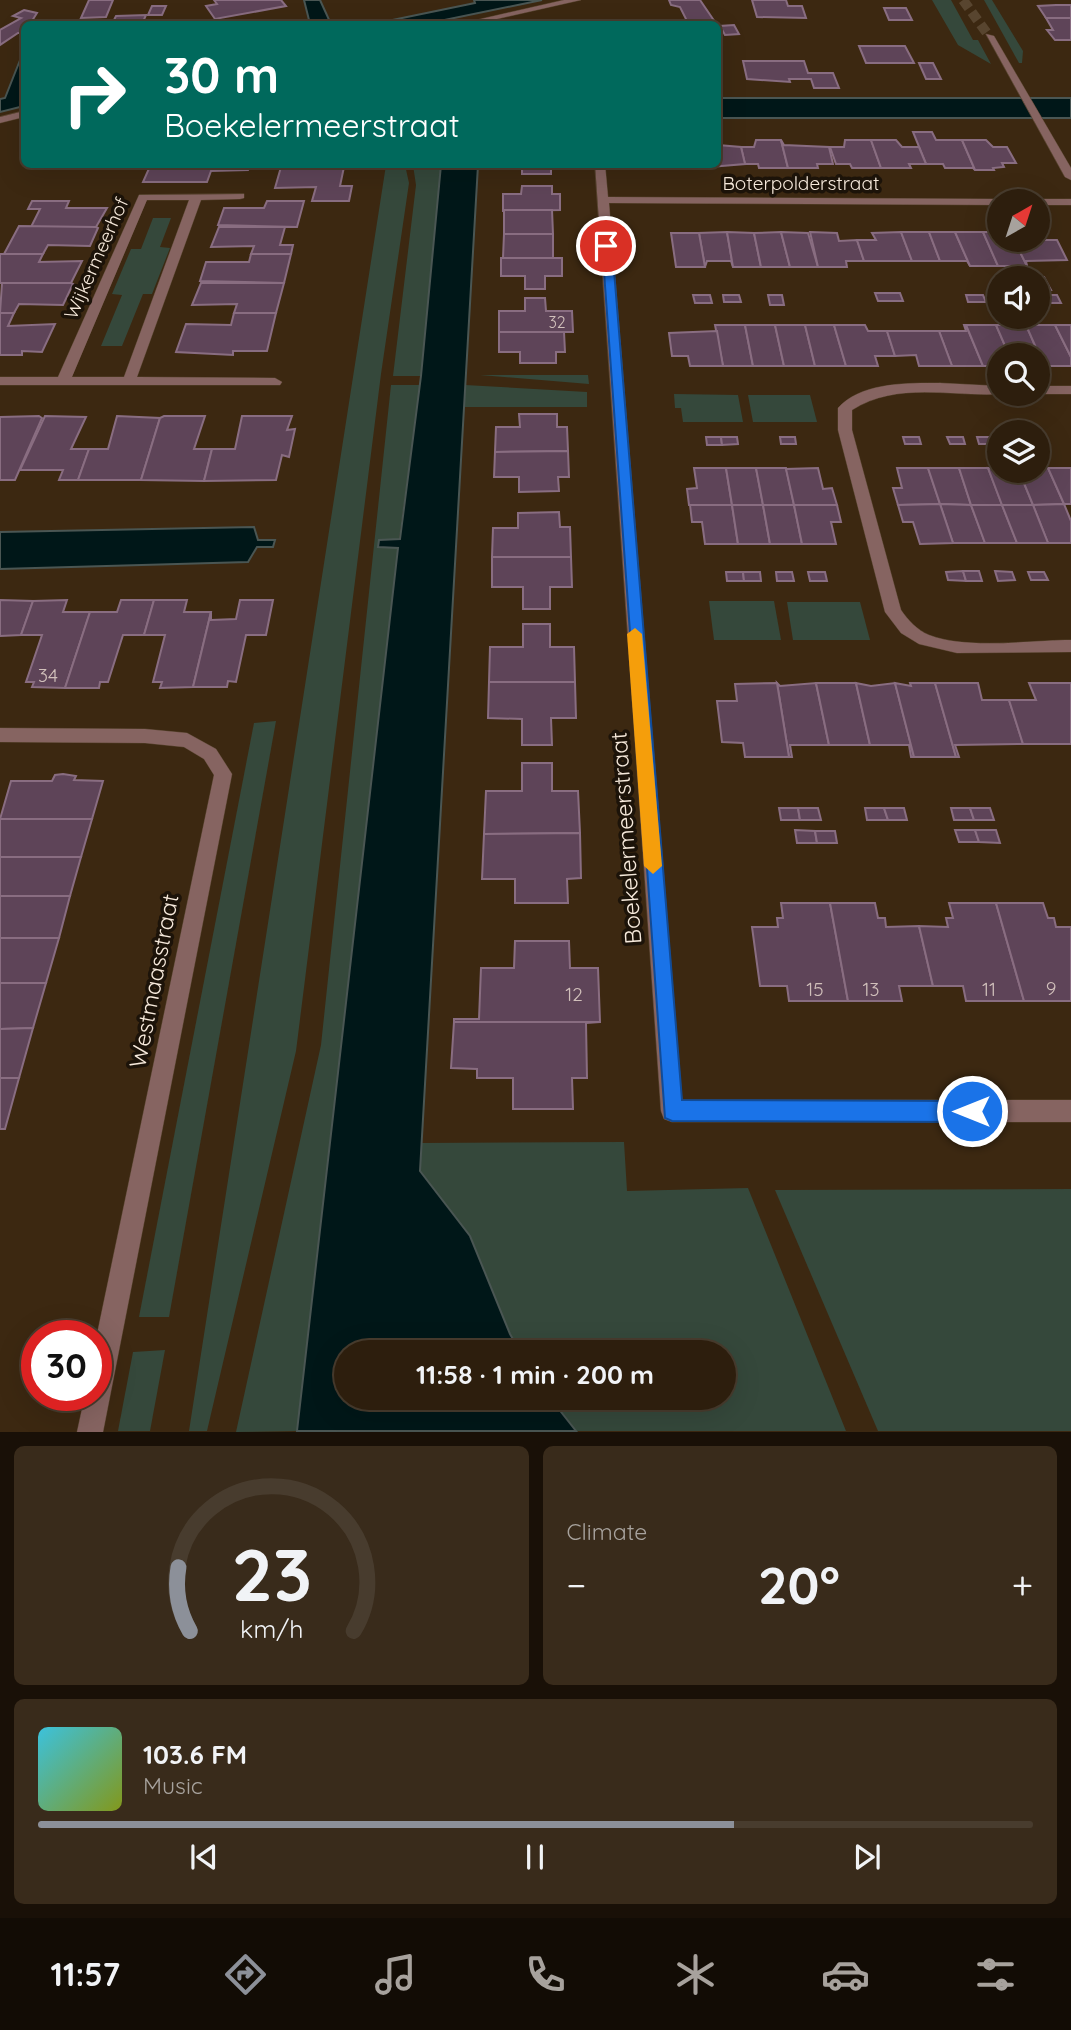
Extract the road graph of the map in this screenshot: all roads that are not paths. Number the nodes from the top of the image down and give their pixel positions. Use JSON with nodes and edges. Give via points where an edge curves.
{"nodes":[{"id":1,"x":577,"y":0,"type":"edge"},
{"id":2,"x":478,"y":21,"type":"edge"},
{"id":3,"x":989,"y":36,"type":"tunnel mouth"},
{"id":4,"x":21,"y":115,"type":"edge"},
{"id":5,"x":0,"y":120,"type":"edge"},
{"id":6,"x":600,"y":168,"type":"edge"},
{"id":7,"x":1071,"y":177,"type":"edge"},
{"id":8,"x":240,"y":195,"type":"dead end"},
{"id":9,"x":196,"y":197,"type":"junction"},
{"id":10,"x":603,"y":200,"type":"junction"},
{"id":11,"x":987,"y":202,"type":"edge"},
{"id":12,"x":1050,"y":202,"type":"edge"},
{"id":13,"x":1071,"y":202,"type":"edge"},
{"id":14,"x":0,"y":382,"type":"edge"},
{"id":15,"x":63,"y":382,"type":"junction"},
{"id":16,"x":129,"y":382,"type":"junction"},
{"id":17,"x":275,"y":382,"type":"dead end"},
{"id":18,"x":987,"y":390,"type":"edge"},
{"id":19,"x":1050,"y":390,"type":"edge"},
{"id":20,"x":1071,"y":390,"type":"edge"},
{"id":21,"x":1071,"y":646,"type":"edge"},
{"id":22,"x":0,"y":735,"type":"edge"},
{"id":23,"x":1071,"y":1111,"type":"edge"},
{"id":24,"x":90,"y":1432,"type":"edge"}],
"edges":[{"from":1,"to":2,"type":"street"},
{"from":3,"to":7,"type":"street"},
{"from":4,"to":5,"type":"street"},
{"from":6,"to":10,"type":"street","name":"Boekelermeerstraat"},
{"from":8,"to":9,"type":"street","name":"Wijkermeerhof"},
{"from":9,"to":15,"type":"street","name":"Wijkermeerhof","via":[[143,197]]},
{"from":9,"to":16,"type":"street"},
{"from":10,"to":11,"type":"street","name":"Boterpolderstraat"},
{"from":10,"to":23,"type":"street","name":"Boekelermeerstraat","via":[[672,1111]]},
{"from":12,"to":13,"type":"street"},
{"from":14,"to":15,"type":"street"},
{"from":15,"to":16,"type":"street"},
{"from":16,"to":17,"type":"street"},
{"from":18,"to":21,"type":"street","via":[[894,389],[860,396],[845,408],[845,430],[893,612],[905,628],[927,640]]},
{"from":19,"to":20,"type":"street"},
{"from":22,"to":24,"type":"street","name":"Westmaasstraat","via":[[187,740],[210,754],[223,774]]}]}
